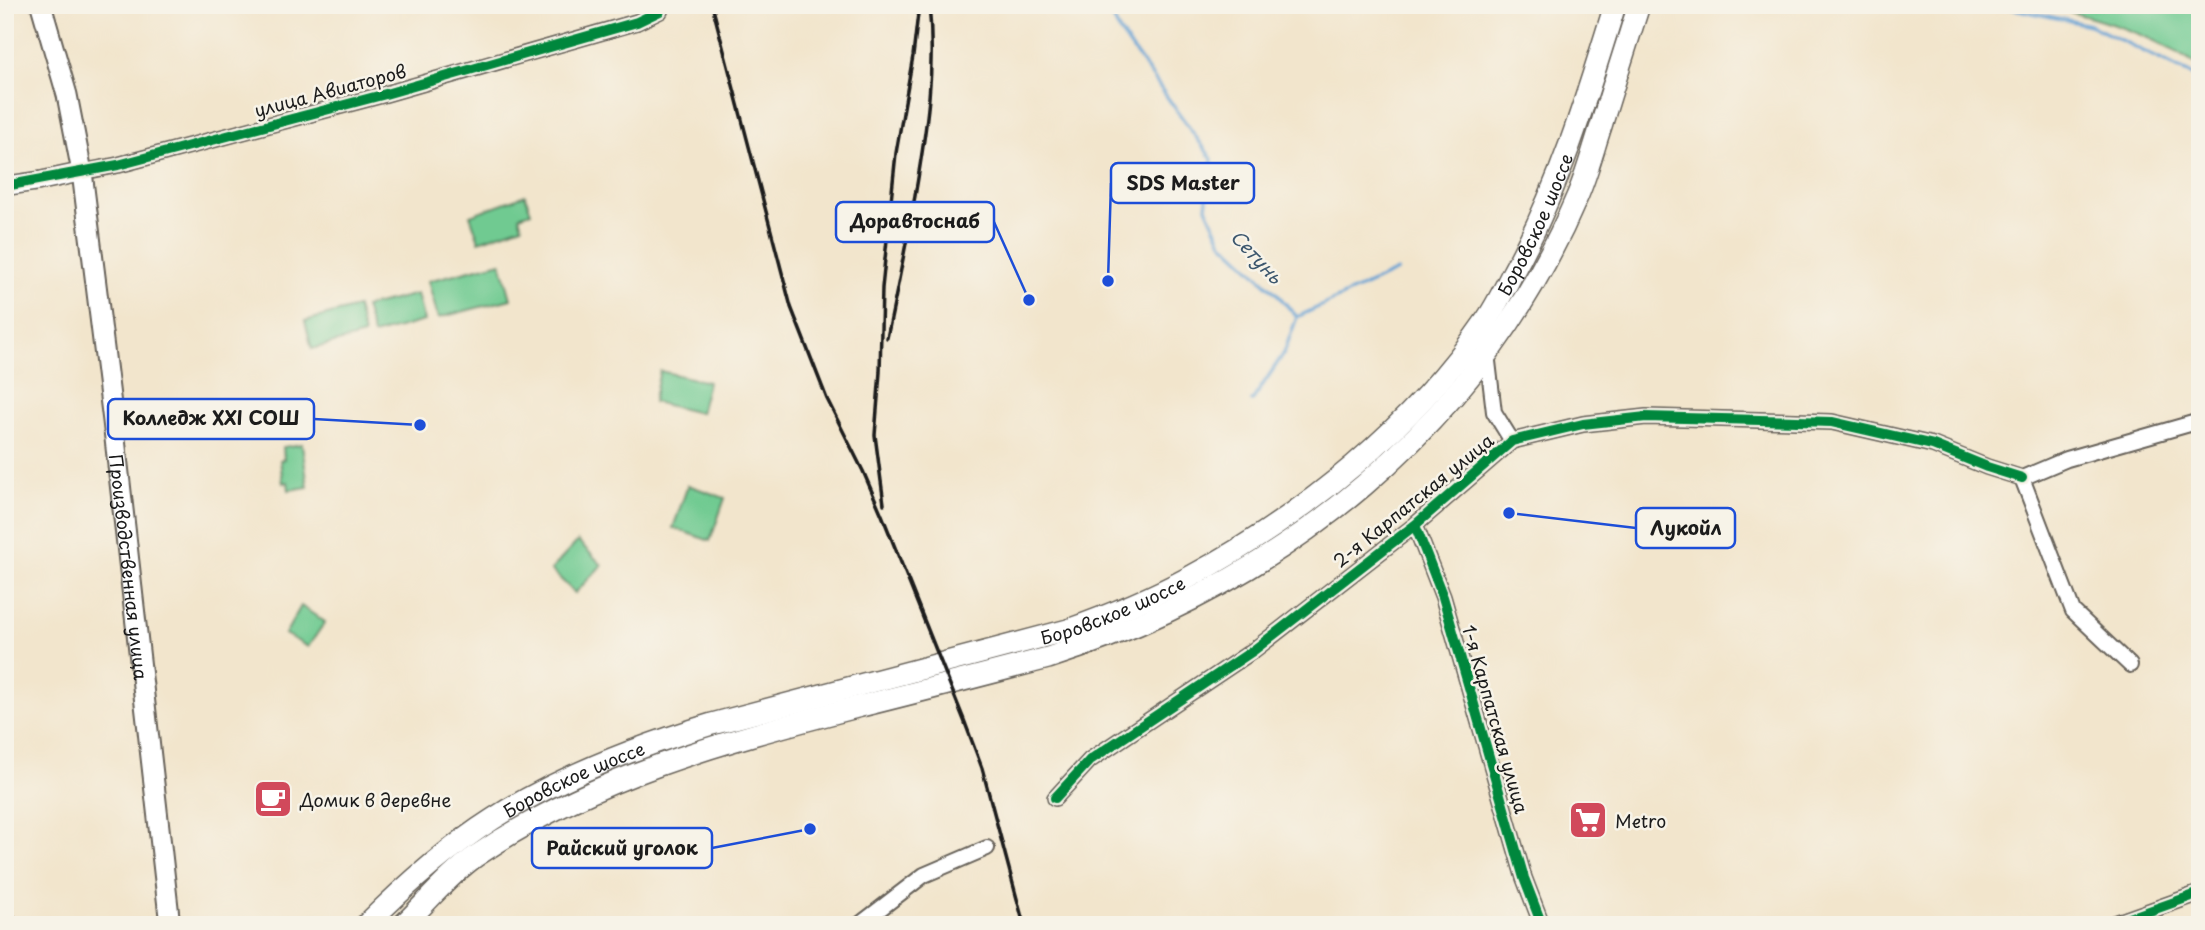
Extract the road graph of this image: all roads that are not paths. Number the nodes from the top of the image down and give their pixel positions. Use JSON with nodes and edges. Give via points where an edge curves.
{"nodes":[{"id":1,"x":41,"y":5,"type":"edge"},
{"id":2,"x":1615,"y":5,"type":"edge"},
{"id":3,"x":1639,"y":5,"type":"edge"},
{"id":4,"x":660,"y":11,"type":"dead end"},
{"id":5,"x":82,"y":172,"type":"junction"},
{"id":6,"x":5,"y":186,"type":"edge"},
{"id":7,"x":1487,"y":353,"type":"junction"},
{"id":8,"x":2200,"y":421,"type":"edge"},
{"id":9,"x":1513,"y":441,"type":"junction"},
{"id":10,"x":2022,"y":478,"type":"junction"},
{"id":11,"x":1415,"y":525,"type":"junction"},
{"id":12,"x":2130,"y":665,"type":"dead end"},
{"id":13,"x":1055,"y":798,"type":"dead end"},
{"id":14,"x":987,"y":848,"type":"dead end"},
{"id":15,"x":2200,"y":893,"type":"edge"},
{"id":16,"x":5,"y":917,"type":"edge"},
{"id":17,"x":12,"y":925,"type":"edge"},
{"id":18,"x":170,"y":925,"type":"edge"},
{"id":19,"x":366,"y":925,"type":"edge"},
{"id":20,"x":403,"y":925,"type":"edge"},
{"id":21,"x":859,"y":925,"type":"edge"},
{"id":22,"x":1542,"y":925,"type":"edge"},
{"id":23,"x":2110,"y":925,"type":"edge"}],
"edges":[{"from":1,"to":5,"type":"main road","name":"Производственная улица","via":[[67,95]]},
{"from":2,"to":19,"type":"main road","name":"Боровское шоссе","via":[[1548,200],[1489,317],[1403,418],[1307,503],[1178,584],[1107,616],[668,737],[573,776],[471,834],[425,869]]},
{"from":3,"to":7,"type":"main road","name":"Боровское шоссе","via":[[1577,197],[1534,284]]},
{"from":4,"to":5,"type":"street","name":"улица Авиаторов","via":[[637,22],[382,95]]},
{"from":5,"to":6,"type":"street","name":"улица Авиаторов"},
{"from":5,"to":18,"type":"main road","name":"Производственная улица"},
{"from":7,"to":9,"type":"street","via":[[1494,412]]},
{"from":7,"to":20,"type":"main road","name":"Боровское шоссе","via":[[1438,415],[1377,475],[1334,512],[1239,575],[1140,624],[1071,651],[710,747],[626,776],[556,808],[484,851]]},
{"from":8,"to":10,"type":"street","via":[[2067,459]]},
{"from":9,"to":10,"type":"street","name":"2-я Карпатская улица","via":[[1583,424],[1646,417],[1832,422],[1933,445]]},
{"from":9,"to":11,"type":"street","name":"2-я Карпатская улица"},
{"from":10,"to":12,"type":"street","via":[[2073,611]]},
{"from":11,"to":13,"type":"street","name":"2-я Карпатская улица","via":[[1254,650],[1090,760]]},
{"from":11,"to":22,"type":"street","name":"1-я Карпатская улица","via":[[1443,597],[1524,878]]},
{"from":14,"to":21,"type":"street","via":[[924,875]]},
{"from":15,"to":23,"type":"street"},
{"from":16,"to":17,"type":"street"}]}
